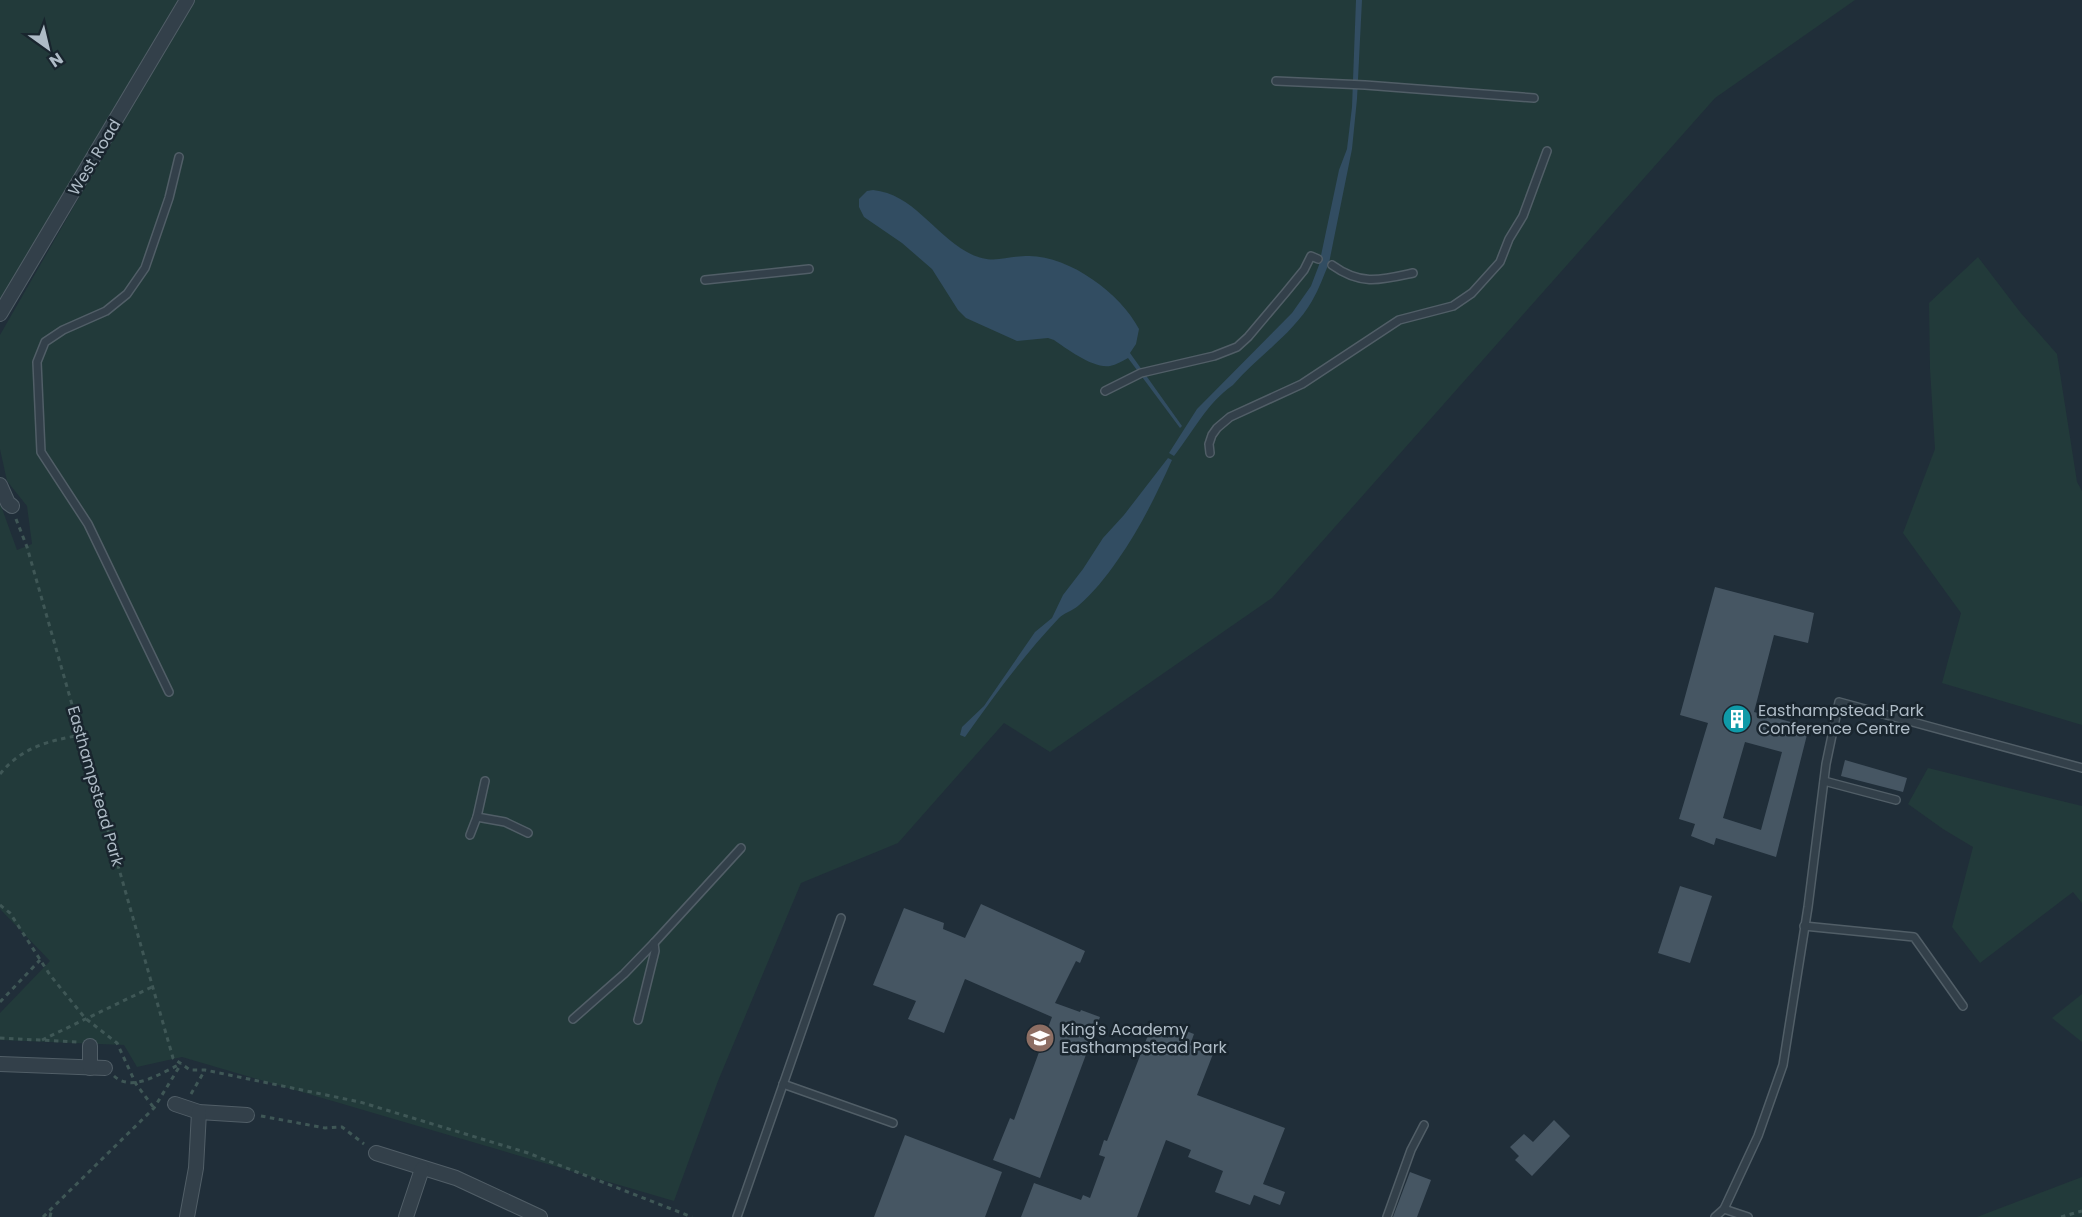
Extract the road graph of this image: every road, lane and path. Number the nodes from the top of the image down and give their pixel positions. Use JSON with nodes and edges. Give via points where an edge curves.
{"nodes":[{"id":1,"x":187,"y":0,"type":"edge"},
{"id":2,"x":1276,"y":81,"type":"dead end"},
{"id":3,"x":1534,"y":98,"type":"dead end"},
{"id":4,"x":1547,"y":151,"type":"dead end"},
{"id":5,"x":179,"y":157,"type":"dead end"},
{"id":6,"x":1318,"y":259,"type":"dead end"},
{"id":7,"x":1332,"y":265,"type":"dead end"},
{"id":8,"x":809,"y":269,"type":"dead end"},
{"id":9,"x":1413,"y":273,"type":"dead end"},
{"id":10,"x":705,"y":280,"type":"dead end"},
{"id":11,"x":0,"y":314,"type":"edge"},
{"id":12,"x":1105,"y":391,"type":"dead end"},
{"id":13,"x":1210,"y":453,"type":"dead end"},
{"id":14,"x":0,"y":485,"type":"edge"},
{"id":15,"x":12,"y":506,"type":"joint"},
{"id":16,"x":169,"y":692,"type":"dead end"},
{"id":17,"x":81,"y":735,"type":"junction"},
{"id":18,"x":2082,"y":768,"type":"edge"},
{"id":19,"x":0,"y":774,"type":"edge"},
{"id":20,"x":485,"y":781,"type":"dead end"},
{"id":21,"x":1824,"y":781,"type":"junction"},
{"id":22,"x":1896,"y":800,"type":"dead end"},
{"id":23,"x":477,"y":817,"type":"junction"},
{"id":24,"x":528,"y":833,"type":"dead end"},
{"id":25,"x":470,"y":835,"type":"dead end"},
{"id":26,"x":741,"y":848,"type":"dead end"},
{"id":27,"x":0,"y":905,"type":"edge"},
{"id":28,"x":841,"y":918,"type":"dead end"},
{"id":29,"x":1804,"y":926,"type":"junction"},
{"id":30,"x":654,"y":943,"type":"junction"},
{"id":31,"x":40,"y":960,"type":"junction"},
{"id":32,"x":154,"y":986,"type":"junction"},
{"id":33,"x":0,"y":1002,"type":"edge"},
{"id":34,"x":1964,"y":1006,"type":"dead end"},
{"id":35,"x":85,"y":1018,"type":"junction"},
{"id":36,"x":573,"y":1019,"type":"dead end"},
{"id":37,"x":638,"y":1020,"type":"dead end"},
{"id":38,"x":0,"y":1038,"type":"edge"},
{"id":39,"x":42,"y":1040,"type":"junction"},
{"id":40,"x":108,"y":1043,"type":"dead end"},
{"id":41,"x":117,"y":1043,"type":"junction"},
{"id":42,"x":85,"y":1044,"type":"joint"},
{"id":43,"x":0,"y":1064,"type":"edge"},
{"id":44,"x":181,"y":1064,"type":"junction"},
{"id":45,"x":90,"y":1068,"type":"junction"},
{"id":46,"x":105,"y":1068,"type":"joint"},
{"id":47,"x":205,"y":1070,"type":"junction"},
{"id":48,"x":136,"y":1084,"type":"junction"},
{"id":49,"x":783,"y":1084,"type":"junction"},
{"id":50,"x":179,"y":1105,"type":"joint"},
{"id":51,"x":154,"y":1108,"type":"junction"},
{"id":52,"x":199,"y":1112,"type":"junction"},
{"id":53,"x":247,"y":1115,"type":"joint"},
{"id":54,"x":893,"y":1123,"type":"dead end"},
{"id":55,"x":1424,"y":1125,"type":"dead end"},
{"id":56,"x":376,"y":1153,"type":"joint"},
{"id":57,"x":422,"y":1168,"type":"junction"},
{"id":58,"x":53,"y":1206,"type":"junction"},
{"id":59,"x":1724,"y":1209,"type":"junction"},
{"id":60,"x":2082,"y":1211,"type":"edge"},
{"id":61,"x":683,"y":1215,"type":"edge"},
{"id":62,"x":43,"y":1217,"type":"edge"},
{"id":63,"x":50,"y":1217,"type":"edge"},
{"id":64,"x":188,"y":1217,"type":"edge"},
{"id":65,"x":406,"y":1217,"type":"edge"},
{"id":66,"x":540,"y":1217,"type":"edge"},
{"id":67,"x":692,"y":1217,"type":"edge"},
{"id":68,"x":737,"y":1217,"type":"edge"},
{"id":69,"x":1387,"y":1217,"type":"edge"},
{"id":70,"x":1715,"y":1217,"type":"edge"},
{"id":71,"x":1748,"y":1217,"type":"edge"},
{"id":72,"x":2061,"y":1217,"type":"edge"}],
"edges":[{"from":1,"to":11,"type":"street","name":"West Road"},
{"from":2,"to":3,"type":"lane"},
{"from":4,"to":13,"type":"lane","via":[[1523,216],[1500,262],[1472,293],[1453,306],[1399,320],[1302,384],[1230,417],[1212,435]]},
{"from":5,"to":16,"type":"lane","via":[[145,268],[133,286],[106,311],[45,342],[37,362],[41,452],[88,524]]},
{"from":6,"to":12,"type":"lane","via":[[1311,256],[1286,292],[1237,346],[1214,356],[1141,373]]},
{"from":7,"to":9,"type":"lane","via":[[1363,280]]},
{"from":8,"to":10,"type":"lane"},
{"from":14,"to":15,"type":"street"},
{"from":15,"to":17,"type":"path","name":"Easthampstead Park"},
{"from":17,"to":19,"type":"path","via":[[23,752]]},
{"from":17,"to":32,"type":"path","name":"Easthampstead Park"},
{"from":18,"to":21,"type":"lane","via":[[1839,702]]},
{"from":20,"to":23,"type":"lane"},
{"from":21,"to":22,"type":"lane"},
{"from":21,"to":29,"type":"lane"},
{"from":23,"to":24,"type":"lane","via":[[506,822]]},
{"from":23,"to":25,"type":"lane"},
{"from":26,"to":30,"type":"lane"},
{"from":27,"to":31,"type":"path","via":[[10,913]]},
{"from":28,"to":49,"type":"lane"},
{"from":29,"to":34,"type":"lane","via":[[1914,937]]},
{"from":29,"to":59,"type":"lane","via":[[1783,1065],[1758,1136]]},
{"from":30,"to":36,"type":"lane"},
{"from":30,"to":37,"type":"lane"},
{"from":31,"to":33,"type":"path"},
{"from":31,"to":35,"type":"path"},
{"from":32,"to":35,"type":"path"},
{"from":32,"to":44,"type":"path","name":"Easthampstead Park","via":[[173,1058]]},
{"from":35,"to":39,"type":"path"},
{"from":35,"to":41,"type":"path"},
{"from":38,"to":39,"type":"path"},
{"from":39,"to":42,"type":"path"},
{"from":40,"to":41,"type":"path"},
{"from":41,"to":48,"type":"path"},
{"from":42,"to":45,"type":"street"},
{"from":43,"to":45,"type":"street"},
{"from":44,"to":47,"type":"path","via":[[190,1070]]},
{"from":44,"to":48,"type":"path"},
{"from":44,"to":51,"type":"path"},
{"from":45,"to":46,"type":"street"},
{"from":46,"to":48,"type":"path","via":[[119,1081]]},
{"from":47,"to":50,"type":"path"},
{"from":47,"to":61,"type":"path","via":[[360,1102],[528,1153]]},
{"from":48,"to":51,"type":"path"},
{"from":49,"to":54,"type":"lane"},
{"from":49,"to":68,"type":"lane"},
{"from":50,"to":52,"type":"street"},
{"from":51,"to":58,"type":"path"},
{"from":52,"to":53,"type":"street"},
{"from":52,"to":64,"type":"street"},
{"from":53,"to":56,"type":"path","via":[[325,1128],[342,1127]]},
{"from":55,"to":69,"type":"lane"},
{"from":56,"to":57,"type":"street"},
{"from":57,"to":65,"type":"street"},
{"from":57,"to":66,"type":"street"},
{"from":58,"to":62,"type":"path"},
{"from":58,"to":63,"type":"path"},
{"from":59,"to":70,"type":"lane"},
{"from":59,"to":71,"type":"lane"},
{"from":60,"to":72,"type":"path"},
{"from":61,"to":67,"type":"path"}]}
